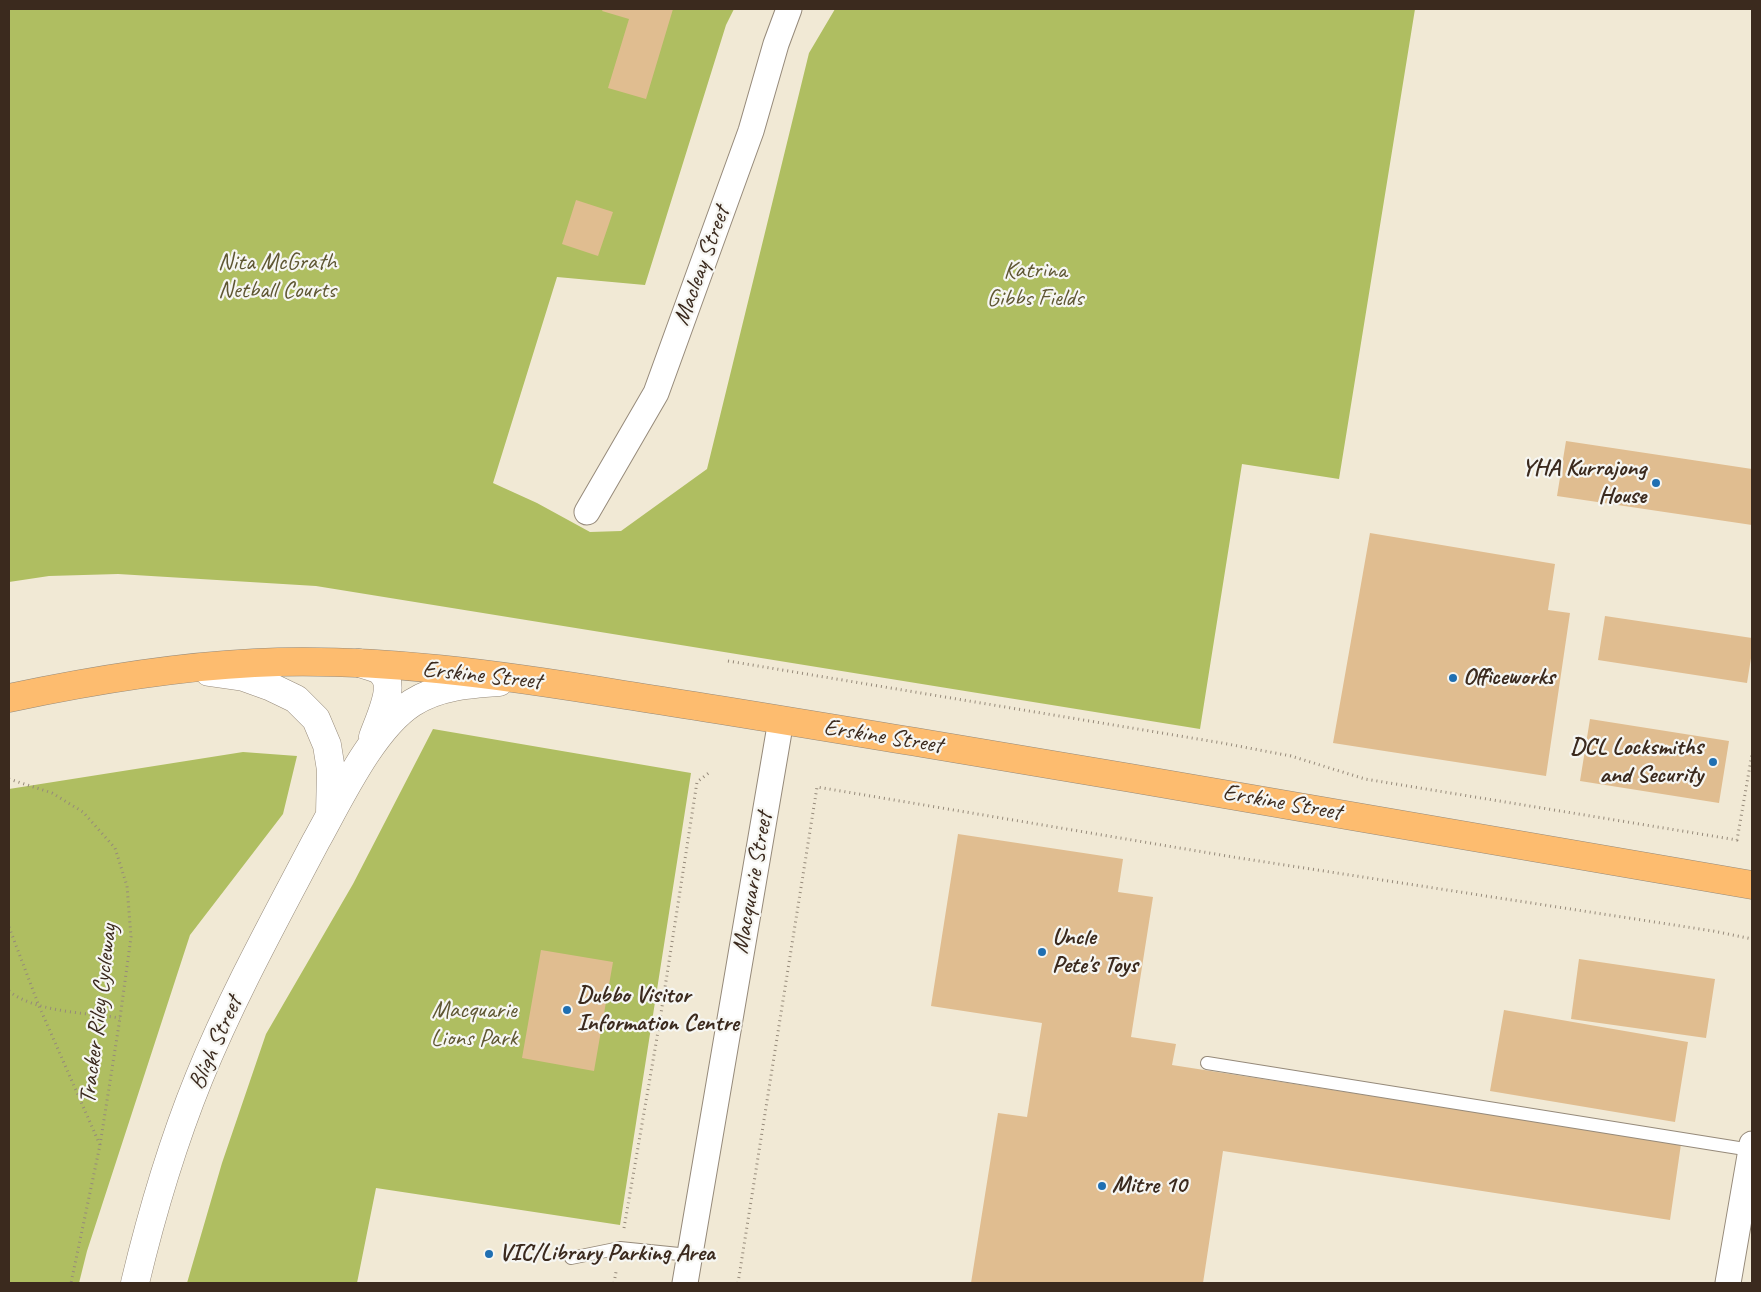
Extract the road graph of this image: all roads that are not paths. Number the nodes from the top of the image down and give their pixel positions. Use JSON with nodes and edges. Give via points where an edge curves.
{"nodes":[{"id":1,"x":789,"y":9,"type":"edge"},
{"id":2,"x":586,"y":512,"type":"dead end"},
{"id":3,"x":359,"y":663,"type":"junction"},
{"id":4,"x":180,"y":669,"type":"junction"},
{"id":5,"x":533,"y":680,"type":"junction"},
{"id":6,"x":9,"y":698,"type":"edge"},
{"id":7,"x":782,"y":720,"type":"junction"},
{"id":8,"x":369,"y":748,"type":"junction"},
{"id":9,"x":330,"y":815,"type":"junction"},
{"id":10,"x":1752,"y":886,"type":"edge"},
{"id":11,"x":1207,"y":1063,"type":"dead end"},
{"id":12,"x":1752,"y":1147,"type":"edge"},
{"id":13,"x":689,"y":1254,"type":"junction"},
{"id":14,"x":571,"y":1258,"type":"dead end"},
{"id":15,"x":135,"y":1283,"type":"edge"},
{"id":16,"x":684,"y":1283,"type":"edge"},
{"id":17,"x":1728,"y":1283,"type":"edge"}],
"edges":[{"from":1,"to":2,"type":"street","name":"Macleay Street","via":[[751,131],[656,393]]},
{"from":3,"to":4,"type":"highway","name":"Erskine Street","via":[[255,663]]},
{"from":3,"to":5,"type":"highway","name":"Erskine Street"},
{"from":3,"to":8,"type":"street","name":"Bligh Street","via":[[379,670],[388,682],[385,703]]},
{"from":4,"to":6,"type":"highway","name":"Erskine Street"},
{"from":4,"to":9,"type":"street","name":"Bligh Street","via":[[244,677],[296,700],[316,719],[327,745],[331,770]]},
{"from":5,"to":7,"type":"highway","name":"Erskine Street"},
{"from":5,"to":8,"type":"street","name":"Bligh Street","via":[[464,685],[436,691],[412,703],[392,720]]},
{"from":7,"to":10,"type":"highway","name":"Erskine Street","via":[[1242,796]]},
{"from":7,"to":13,"type":"street","name":"Macquarie Street"},
{"from":8,"to":9,"type":"street","name":"Bligh Street"},
{"from":9,"to":15,"type":"street","name":"Bligh Street","via":[[267,935],[199,1079],[145,1239]]},
{"from":11,"to":12,"type":"lane"},
{"from":12,"to":17,"type":"street"},
{"from":13,"to":14,"type":"lane","via":[[620,1248]]},
{"from":13,"to":16,"type":"street","name":"Macquarie Street"}]}
